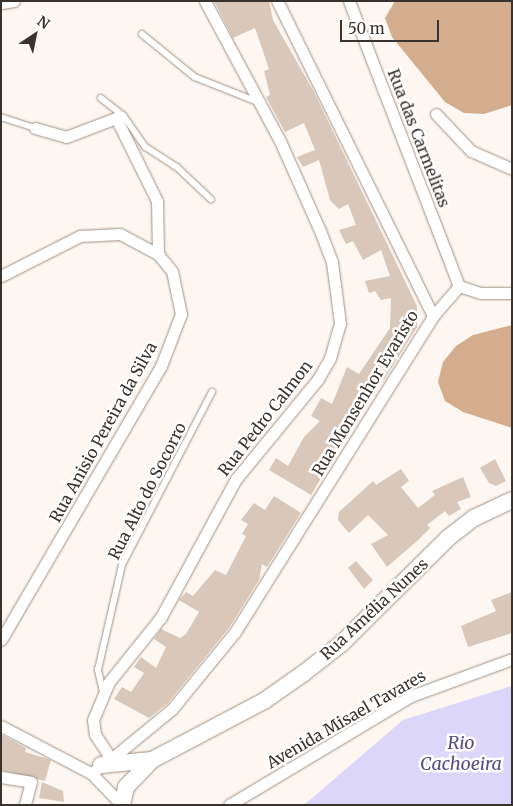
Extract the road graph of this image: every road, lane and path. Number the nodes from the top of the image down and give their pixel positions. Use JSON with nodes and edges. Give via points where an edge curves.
{"nodes":[{"id":1,"x":14,"y":1,"type":"edge"},
{"id":2,"x":205,"y":1,"type":"edge"},
{"id":3,"x":277,"y":1,"type":"edge"},
{"id":4,"x":349,"y":1,"type":"edge"},
{"id":5,"x":1,"y":3,"type":"edge"},
{"id":6,"x":142,"y":34,"type":"dead end"},
{"id":7,"x":101,"y":98,"type":"dead end"},
{"id":8,"x":258,"y":102,"type":"junction"},
{"id":9,"x":436,"y":114,"type":"dead end"},
{"id":10,"x":1,"y":117,"type":"edge"},
{"id":11,"x":35,"y":128,"type":"joint"},
{"id":12,"x":512,"y":170,"type":"edge"},
{"id":13,"x":211,"y":199,"type":"dead end"},
{"id":14,"x":158,"y":254,"type":"junction"},
{"id":15,"x":1,"y":276,"type":"edge"},
{"id":16,"x":460,"y":286,"type":"junction"},
{"id":17,"x":512,"y":293,"type":"edge"},
{"id":18,"x":433,"y":316,"type":"junction"},
{"id":19,"x":212,"y":392,"type":"dead end"},
{"id":20,"x":512,"y":500,"type":"edge"},
{"id":21,"x":1,"y":640,"type":"edge"},
{"id":22,"x":512,"y":659,"type":"edge"},
{"id":23,"x":104,"y":692,"type":"junction"},
{"id":24,"x":1,"y":726,"type":"edge"},
{"id":25,"x":152,"y":760,"type":"junction"},
{"id":26,"x":101,"y":766,"type":"junction"},
{"id":27,"x":1,"y":777,"type":"edge"},
{"id":28,"x":25,"y":805,"type":"edge"},
{"id":29,"x":122,"y":805,"type":"edge"},
{"id":30,"x":229,"y":805,"type":"edge"}],
"edges":[{"from":1,"to":5,"type":"street"},
{"from":2,"to":8,"type":"street","name":"Rua Pedro Calmon"},
{"from":3,"to":18,"type":"street","name":"Rua Monsenhor Evaristo"},
{"from":4,"to":16,"type":"street","name":"Rua das Carmelitas"},
{"from":6,"to":8,"type":"lane","via":[[195,77]]},
{"from":7,"to":13,"type":"lane","via":[[124,116],[146,147],[177,166]]},
{"from":8,"to":23,"type":"street","name":"Rua Pedro Calmon","via":[[332,262],[340,323],[337,339],[330,358],[298,407],[236,479],[161,618]]},
{"from":9,"to":12,"type":"street","via":[[471,151]]},
{"from":10,"to":11,"type":"lane"},
{"from":11,"to":14,"type":"street","via":[[66,137],[116,118],[157,201]]},
{"from":14,"to":15,"type":"street","name":"Rua Anisio Pereira da Silva","via":[[139,241],[99,232],[80,236]]},
{"from":14,"to":21,"type":"street","name":"Rua Anisio Pereira da Silva","via":[[180,290],[181,314],[172,342]]},
{"from":16,"to":17,"type":"street","via":[[481,292]]},
{"from":16,"to":18,"type":"street"},
{"from":18,"to":26,"type":"street","name":"Rua Monsenhor Evaristo","via":[[235,632],[172,709]]},
{"from":19,"to":23,"type":"lane","name":"Rua Alto do Socorro","via":[[122,565],[98,670]]},
{"from":20,"to":25,"type":"main road","name":"Rua Amélia Nunes","via":[[474,518],[448,538],[341,644],[304,674],[264,701]]},
{"from":22,"to":30,"type":"street","name":"Avenida Misael Tavares","via":[[411,696]]},
{"from":23,"to":26,"type":"street","name":"Rua Pedro Calmon","via":[[93,720]]},
{"from":24,"to":26,"type":"street"},
{"from":25,"to":26,"type":"main road"},
{"from":25,"to":29,"type":"main road","name":"Rua Amélia Nunes","via":[[130,781]]},
{"from":26,"to":29,"type":"street"},
{"from":27,"to":28,"type":"street","via":[[30,782]]}]}
